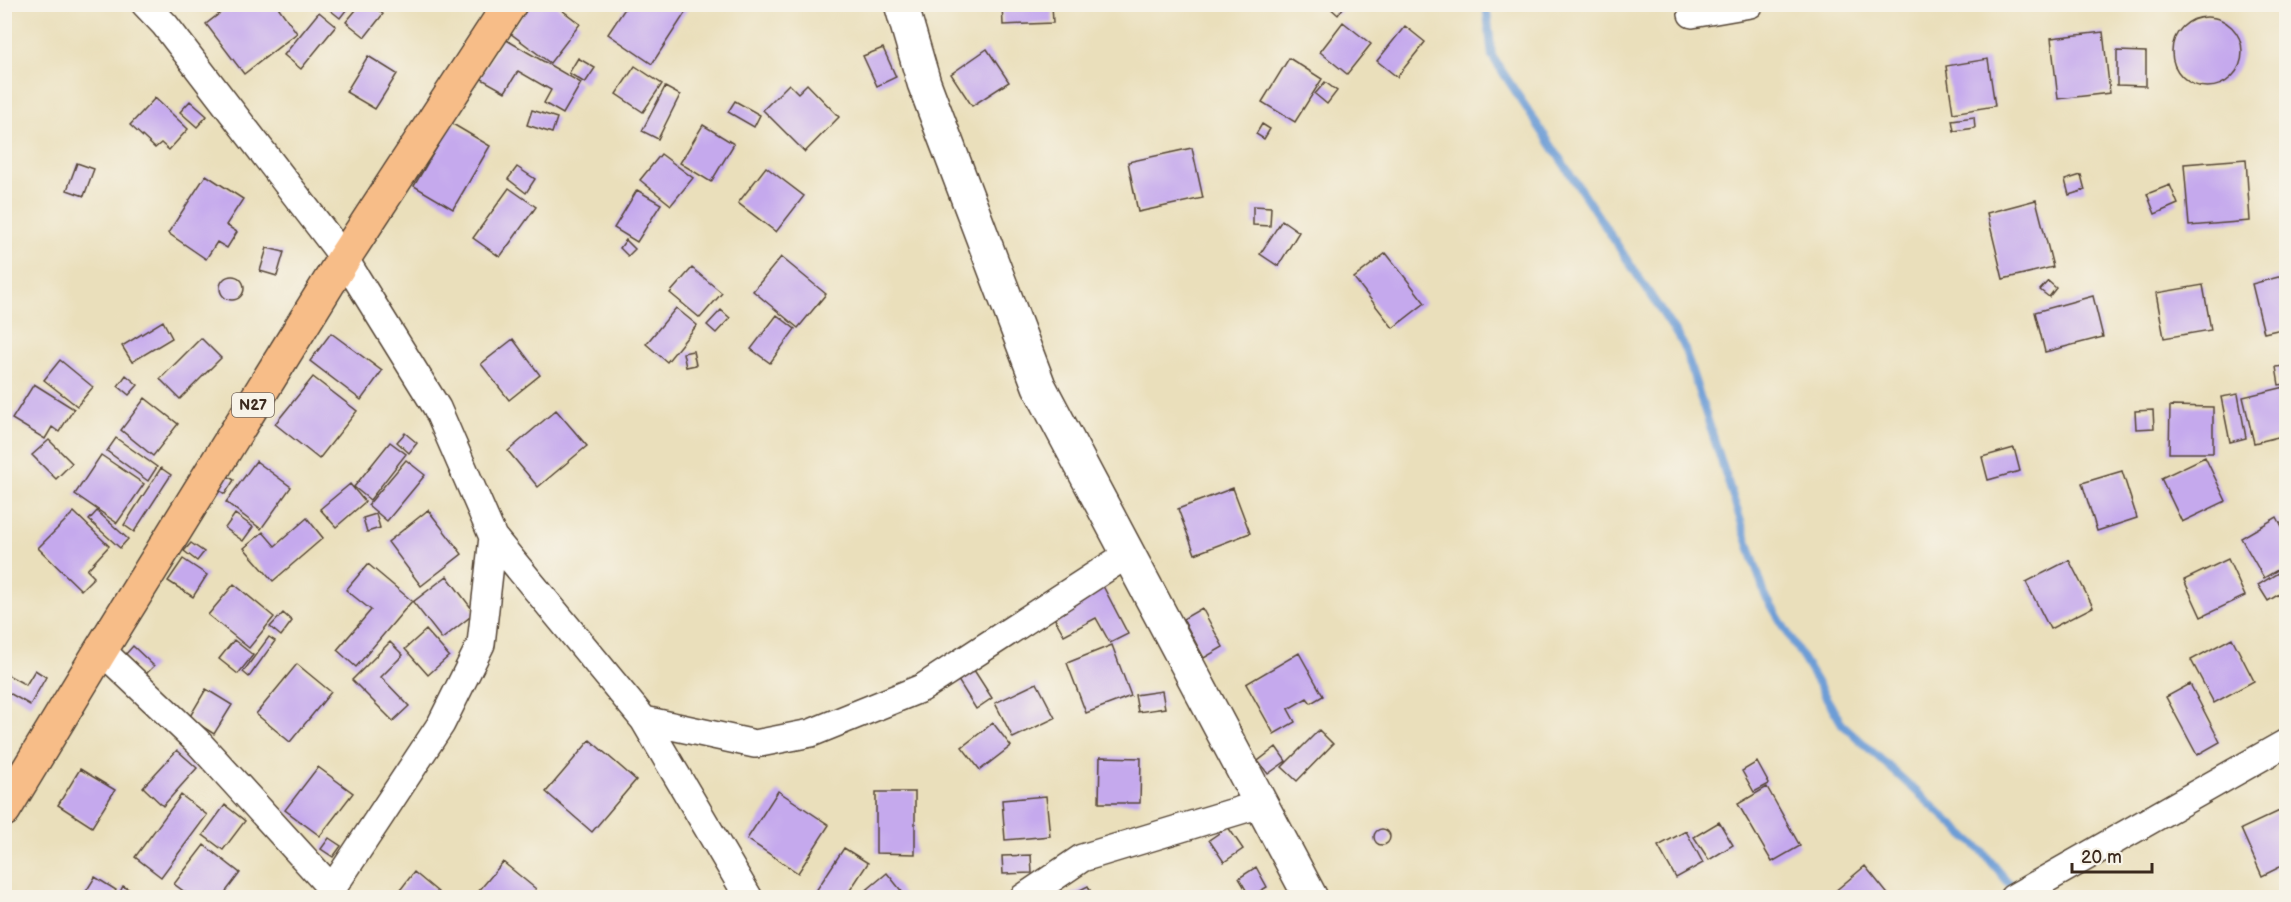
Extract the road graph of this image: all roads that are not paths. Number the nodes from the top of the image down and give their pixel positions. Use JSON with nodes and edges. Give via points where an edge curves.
{"nodes":[{"id":1,"x":145,"y":4,"type":"edge"},
{"id":2,"x":510,"y":4,"type":"edge"},
{"id":3,"x":901,"y":4,"type":"edge"},
{"id":4,"x":1750,"y":4,"type":"edge"},
{"id":5,"x":1692,"y":14,"type":"dead end"},
{"id":6,"x":344,"y":258,"type":"junction"},
{"id":7,"x":493,"y":537,"type":"junction"},
{"id":8,"x":1128,"y":554,"type":"junction"},
{"id":9,"x":101,"y":650,"type":"junction"},
{"id":10,"x":644,"y":720,"type":"junction"},
{"id":11,"x":2286,"y":743,"type":"edge"},
{"id":12,"x":1261,"y":804,"type":"junction"},
{"id":13,"x":4,"y":810,"type":"edge"},
{"id":14,"x":329,"y":893,"type":"edge"},
{"id":15,"x":749,"y":897,"type":"edge"},
{"id":16,"x":1023,"y":897,"type":"edge"},
{"id":17,"x":1311,"y":897,"type":"edge"},
{"id":18,"x":2013,"y":897,"type":"edge"}],
"edges":[{"from":1,"to":6,"type":"street"},
{"from":2,"to":6,"type":"main road","number":"N27"},
{"from":3,"to":8,"type":"street","via":[[924,83],[1039,386]]},
{"from":4,"to":5,"type":"street"},
{"from":6,"to":7,"type":"street","via":[[437,408]]},
{"from":6,"to":9,"type":"main road","number":"N27"},
{"from":7,"to":10,"type":"street"},
{"from":7,"to":14,"type":"street","via":[[481,644],[441,724]]},
{"from":8,"to":10,"type":"street","via":[[922,688],[811,733],[755,744]]},
{"from":8,"to":12,"type":"street"},
{"from":9,"to":13,"type":"main road","number":"N27"},
{"from":9,"to":14,"type":"street","via":[[197,741]]},
{"from":10,"to":15,"type":"street"},
{"from":11,"to":18,"type":"street"},
{"from":12,"to":16,"type":"street","via":[[1082,858]]},
{"from":12,"to":17,"type":"street"}]}
